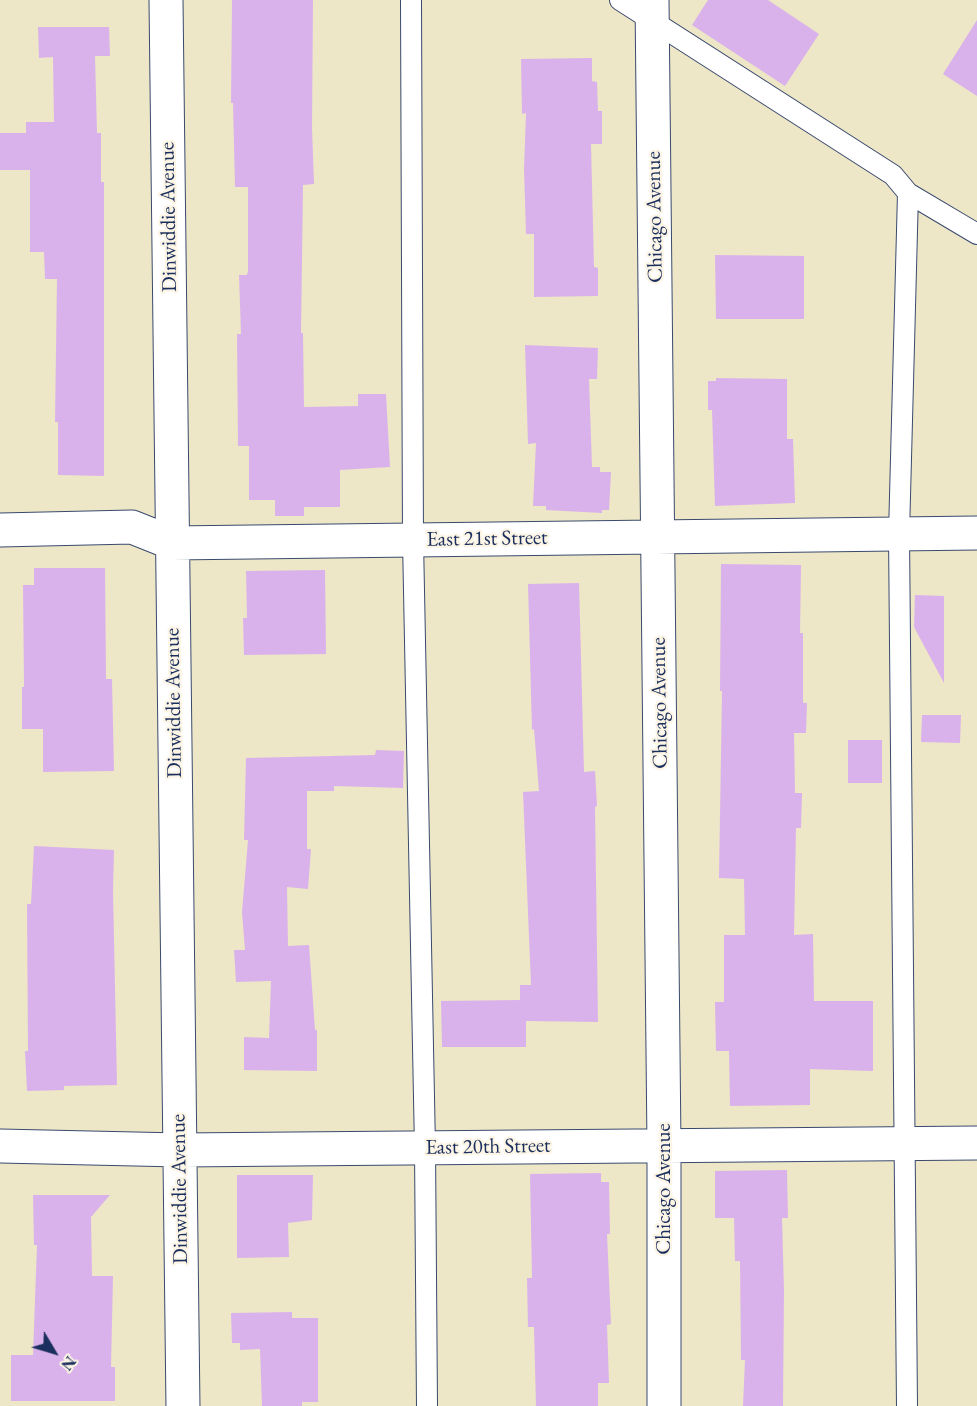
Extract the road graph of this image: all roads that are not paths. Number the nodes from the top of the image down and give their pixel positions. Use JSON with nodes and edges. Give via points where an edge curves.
{"nodes":[{"id":1,"x":166,"y":0,"type":"edge"},
{"id":2,"x":411,"y":0,"type":"edge"},
{"id":3,"x":620,"y":0,"type":"edge"},
{"id":4,"x":652,"y":11,"type":"edge"},
{"id":5,"x":908,"y":193,"type":"junction"},
{"id":6,"x":977,"y":234,"type":"edge"},
{"id":7,"x":0,"y":530,"type":"edge"},
{"id":8,"x":899,"y":534,"type":"junction"},
{"id":9,"x":977,"y":534,"type":"edge"},
{"id":10,"x":658,"y":537,"type":"junction"},
{"id":11,"x":413,"y":540,"type":"junction"},
{"id":12,"x":172,"y":543,"type":"junction"},
{"id":13,"x":903,"y":1143,"type":"junction"},
{"id":14,"x":977,"y":1143,"type":"edge"},
{"id":15,"x":664,"y":1145,"type":"junction"},
{"id":16,"x":0,"y":1146,"type":"edge"},
{"id":17,"x":425,"y":1148,"type":"junction"},
{"id":18,"x":180,"y":1150,"type":"junction"},
{"id":19,"x":183,"y":1406,"type":"edge"},
{"id":20,"x":427,"y":1406,"type":"edge"},
{"id":21,"x":664,"y":1406,"type":"edge"},
{"id":22,"x":907,"y":1406,"type":"edge"}],
"edges":[{"from":1,"to":12,"type":"street","name":"Dinwiddie Avenue"},
{"from":2,"to":11,"type":"lane"},
{"from":3,"to":4,"type":"lane"},
{"from":4,"to":5,"type":"lane","via":[[893,175]]},
{"from":4,"to":10,"type":"street","name":"Chicago Avenue"},
{"from":5,"to":6,"type":"lane"},
{"from":5,"to":8,"type":"lane"},
{"from":7,"to":12,"type":"street","name":"East 21st Street","via":[[132,527]]},
{"from":8,"to":9,"type":"street","name":"East 21st Street"},
{"from":8,"to":10,"type":"street","name":"East 21st Street"},
{"from":8,"to":13,"type":"lane"},
{"from":10,"to":11,"type":"street","name":"East 21st Street"},
{"from":10,"to":15,"type":"street","name":"Chicago Avenue"},
{"from":11,"to":12,"type":"street","name":"East 21st Street"},
{"from":11,"to":17,"type":"lane"},
{"from":12,"to":18,"type":"street","name":"Dinwiddie Avenue"},
{"from":13,"to":14,"type":"street","name":"East 20th Street"},
{"from":13,"to":15,"type":"street","name":"East 20th Street"},
{"from":13,"to":22,"type":"lane"},
{"from":15,"to":17,"type":"street","name":"East 20th Street"},
{"from":15,"to":21,"type":"street","name":"Chicago Avenue"},
{"from":16,"to":18,"type":"street","name":"East 20th Street"},
{"from":17,"to":18,"type":"street","name":"East 20th Street"},
{"from":17,"to":20,"type":"lane"},
{"from":18,"to":19,"type":"street","name":"Dinwiddie Avenue"}]}
